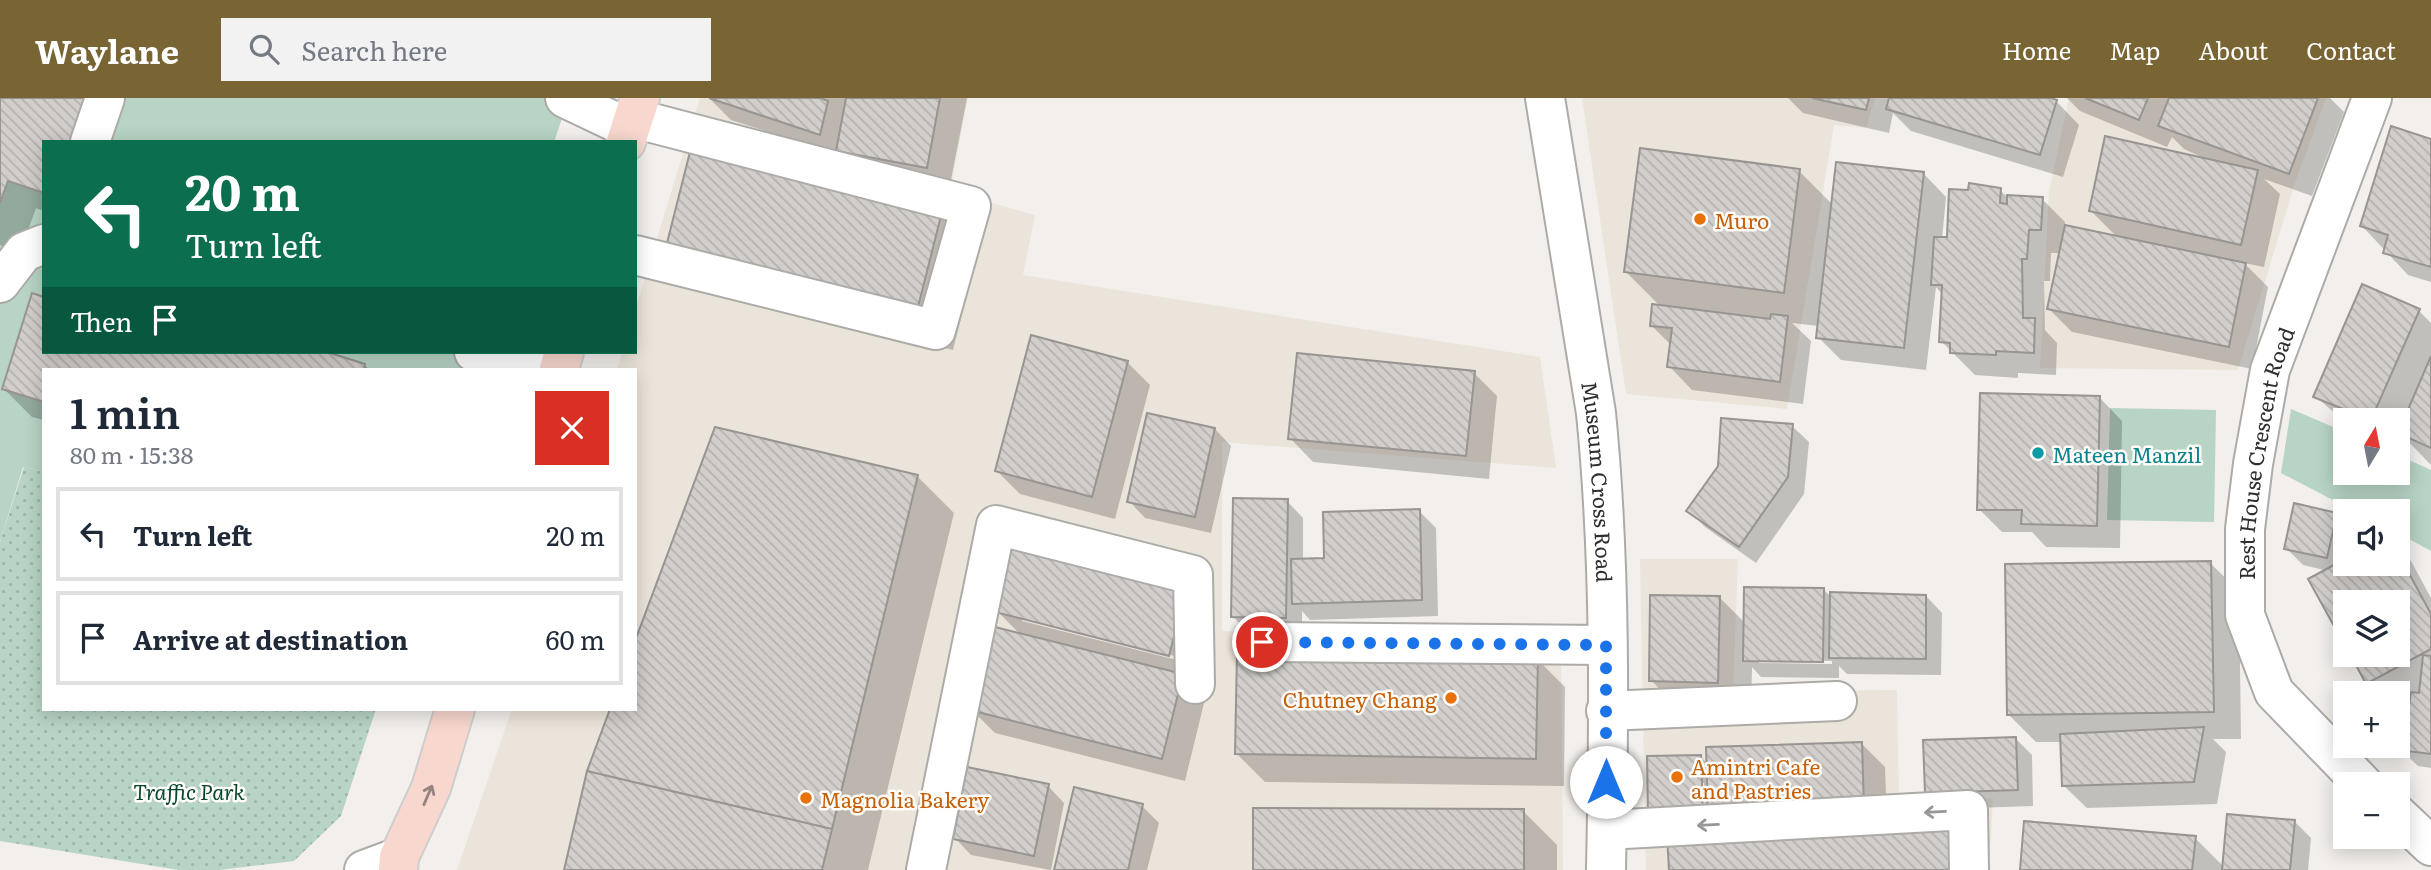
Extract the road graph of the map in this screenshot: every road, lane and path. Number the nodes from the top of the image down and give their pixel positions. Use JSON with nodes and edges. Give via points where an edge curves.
{"nodes":[{"id":1,"x":105,"y":98,"type":"edge"},
{"id":2,"x":565,"y":98,"type":"edge"},
{"id":3,"x":1545,"y":98,"type":"edge"},
{"id":4,"x":2372,"y":98,"type":"edge"},
{"id":5,"x":633,"y":122,"type":"edge"},
{"id":6,"x":91,"y":140,"type":"edge"},
{"id":7,"x":42,"y":245,"type":"edge"},
{"id":8,"x":637,"y":255,"type":"edge"},
{"id":9,"x":0,"y":283,"type":"edge"},
{"id":10,"x":482,"y":354,"type":"edge"},
{"id":11,"x":537,"y":368,"type":"edge"},
{"id":12,"x":1262,"y":642,"type":"dead end"},
{"id":13,"x":1606,"y":645,"type":"junction"},
{"id":14,"x":1195,"y":684,"type":"dead end"},
{"id":15,"x":1837,"y":701,"type":"dead end"},
{"id":16,"x":454,"y":711,"type":"edge"},
{"id":17,"x":1606,"y":711,"type":"junction"},
{"id":18,"x":2351,"y":772,"type":"edge"},
{"id":19,"x":1607,"y":830,"type":"junction"},
{"id":20,"x":2415,"y":831,"type":"edge"},
{"id":21,"x":399,"y":863,"type":"edge"},
{"id":22,"x":934,"y":868,"type":"edge"},
{"id":23,"x":363,"y":870,"type":"edge"},
{"id":24,"x":1606,"y":870,"type":"edge"},
{"id":25,"x":1969,"y":870,"type":"edge"},
{"id":26,"x":2410,"y":870,"type":"edge"}],
"edges":[{"from":1,"to":6,"type":"street"},
{"from":2,"to":5,"type":"street"},
{"from":3,"to":13,"type":"street","name":"Museum Cross Road","via":[[1601,465]]},
{"from":4,"to":18,"type":"street","name":"Rest House Crescent Road","via":[[2270,370],[2245,541],[2245,614],[2274,692]]},
{"from":5,"to":8,"type":"street","via":[[971,206],[936,330]]},
{"from":7,"to":9,"type":"street","via":[[24,252]]},
{"from":10,"to":11,"type":"street"},
{"from":12,"to":13,"type":"street"},
{"from":13,"to":17,"type":"street","name":"Museum Cross Road"},
{"from":14,"to":22,"type":"street","via":[[1193,575],[996,525]]},
{"from":15,"to":17,"type":"street"},
{"from":21,"to":16,"type":"main road","one_way":true,"via":[[431,788]]},
{"from":17,"to":19,"type":"street","name":"Museum Cross Road"},
{"from":19,"to":24,"type":"street","name":"Museum Cross Road"},
{"from":25,"to":19,"type":"street","one_way":true,"via":[[1968,810]]},
{"from":20,"to":26,"type":"street"},
{"from":21,"to":23,"type":"street"}]}
